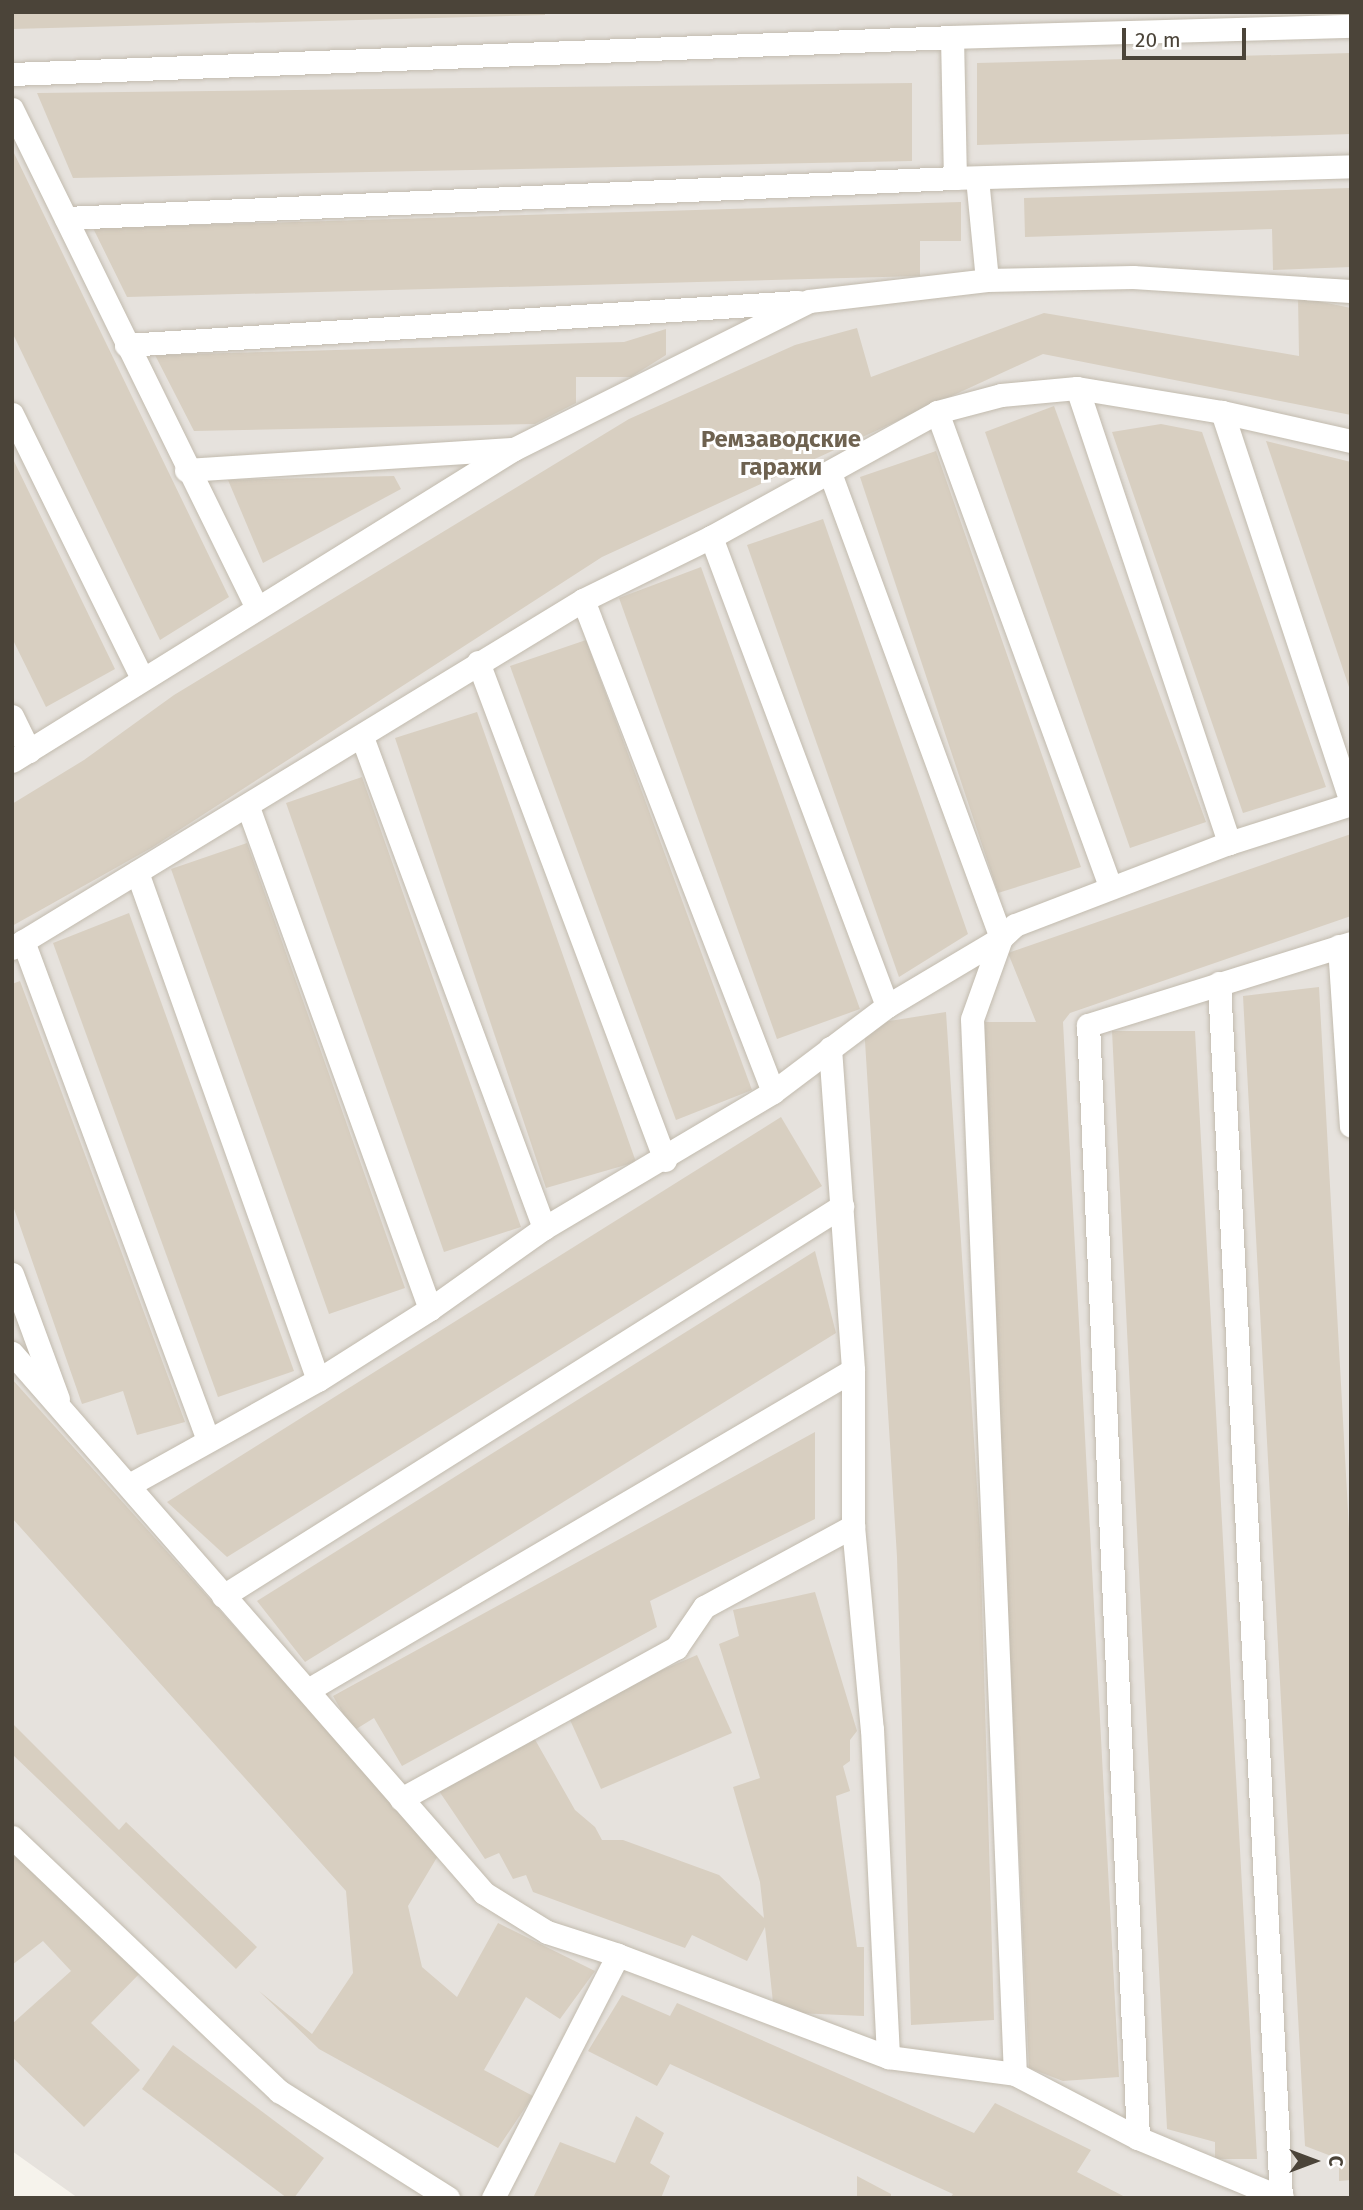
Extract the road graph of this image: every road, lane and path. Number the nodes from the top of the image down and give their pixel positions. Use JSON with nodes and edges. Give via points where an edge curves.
{"nodes":[{"id":1,"x":1351,"y":26,"type":"edge"},
{"id":2,"x":952,"y":37,"type":"junction"},
{"id":3,"x":12,"y":74,"type":"edge"},
{"id":4,"x":12,"y":109,"type":"edge"},
{"id":5,"x":1351,"y":166,"type":"edge"},
{"id":6,"x":966,"y":178,"type":"junction"},
{"id":7,"x":66,"y":218,"type":"junction"},
{"id":8,"x":987,"y":280,"type":"junction"},
{"id":9,"x":1351,"y":291,"type":"edge"},
{"id":10,"x":809,"y":301,"type":"junction"},
{"id":11,"x":126,"y":345,"type":"junction"},
{"id":12,"x":1077,"y":388,"type":"junction"},
{"id":13,"x":937,"y":412,"type":"junction"},
{"id":14,"x":1222,"y":412,"type":"junction"},
{"id":15,"x":12,"y":414,"type":"edge"},
{"id":16,"x":1351,"y":441,"type":"edge"},
{"id":17,"x":514,"y":449,"type":"junction"},
{"id":18,"x":186,"y":470,"type":"junction"},
{"id":19,"x":830,"y":474,"type":"junction"},
{"id":20,"x":711,"y":537,"type":"junction"},
{"id":21,"x":583,"y":600,"type":"junction"},
{"id":22,"x":256,"y":606,"type":"junction"},
{"id":23,"x":478,"y":662,"type":"junction"},
{"id":24,"x":142,"y":678,"type":"junction"},
{"id":25,"x":12,"y":716,"type":"edge"},
{"id":26,"x":362,"y":737,"type":"junction"},
{"id":27,"x":20,"y":756,"type":"edge"},
{"id":28,"x":1351,"y":804,"type":"edge"},
{"id":29,"x":248,"y":807,"type":"junction"},
{"id":30,"x":1229,"y":843,"type":"junction"},
{"id":31,"x":137,"y":872,"type":"junction"},
{"id":32,"x":1110,"y":886,"type":"junction"},
{"id":33,"x":1002,"y":938,"type":"junction"},
{"id":34,"x":1345,"y":944,"type":"edge"},
{"id":35,"x":18,"y":945,"type":"edge"},
{"id":36,"x":1219,"y":983,"type":"junction"},
{"id":37,"x":887,"y":1006,"type":"junction"},
{"id":38,"x":830,"y":1048,"type":"junction"},
{"id":39,"x":772,"y":1093,"type":"junction"},
{"id":40,"x":1351,"y":1125,"type":"edge"},
{"id":41,"x":665,"y":1160,"type":"junction"},
{"id":42,"x":842,"y":1206,"type":"junction"},
{"id":43,"x":544,"y":1228,"type":"junction"},
{"id":44,"x":12,"y":1274,"type":"edge"},
{"id":45,"x":430,"y":1309,"type":"junction"},
{"id":46,"x":12,"y":1353,"type":"edge"},
{"id":47,"x":852,"y":1370,"type":"junction"},
{"id":48,"x":318,"y":1380,"type":"junction"},
{"id":49,"x":63,"y":1412,"type":"junction"},
{"id":50,"x":208,"y":1440,"type":"junction"},
{"id":51,"x":129,"y":1485,"type":"junction"},
{"id":52,"x":852,"y":1526,"type":"junction"},
{"id":53,"x":223,"y":1596,"type":"junction"},
{"id":54,"x":308,"y":1690,"type":"junction"},
{"id":55,"x":401,"y":1799,"type":"junction"},
{"id":56,"x":12,"y":1837,"type":"edge"},
{"id":57,"x":618,"y":1955,"type":"junction"},
{"id":58,"x":888,"y":2057,"type":"junction"},
{"id":59,"x":1014,"y":2074,"type":"junction"},
{"id":60,"x":1138,"y":2138,"type":"junction"},
{"id":61,"x":448,"y":2198,"type":"edge"},
{"id":62,"x":493,"y":2198,"type":"edge"},
{"id":63,"x":1282,"y":2198,"type":"edge"}],
"edges":[{"from":1,"to":2,"type":"lane"},
{"from":2,"to":3,"type":"lane"},
{"from":2,"to":6,"type":"lane"},
{"from":4,"to":7,"type":"lane"},
{"from":5,"to":6,"type":"lane"},
{"from":6,"to":7,"type":"lane"},
{"from":6,"to":8,"type":"lane"},
{"from":7,"to":11,"type":"lane"},
{"from":8,"to":9,"type":"lane","via":[[1133,277]]},
{"from":8,"to":10,"type":"lane"},
{"from":10,"to":11,"type":"lane"},
{"from":10,"to":17,"type":"lane"},
{"from":11,"to":18,"type":"lane"},
{"from":12,"to":13,"type":"lane","via":[[1002,395]]},
{"from":12,"to":14,"type":"lane"},
{"from":12,"to":30,"type":"lane"},
{"from":13,"to":19,"type":"lane"},
{"from":13,"to":32,"type":"lane"},
{"from":14,"to":16,"type":"lane"},
{"from":14,"to":28,"type":"lane"},
{"from":15,"to":24,"type":"lane"},
{"from":17,"to":18,"type":"lane"},
{"from":17,"to":22,"type":"lane"},
{"from":18,"to":22,"type":"lane"},
{"from":19,"to":20,"type":"lane"},
{"from":19,"to":33,"type":"lane"},
{"from":20,"to":21,"type":"lane"},
{"from":20,"to":37,"type":"lane"},
{"from":21,"to":23,"type":"lane"},
{"from":21,"to":39,"type":"lane"},
{"from":22,"to":24,"type":"lane"},
{"from":23,"to":26,"type":"lane"},
{"from":23,"to":41,"type":"lane"},
{"from":24,"to":27,"type":"lane"},
{"from":25,"to":27,"type":"lane"},
{"from":26,"to":29,"type":"lane"},
{"from":26,"to":43,"type":"lane"},
{"from":28,"to":30,"type":"lane"},
{"from":29,"to":31,"type":"lane"},
{"from":29,"to":45,"type":"lane"},
{"from":30,"to":32,"type":"lane"},
{"from":31,"to":35,"type":"lane"},
{"from":31,"to":48,"type":"lane"},
{"from":32,"to":33,"type":"lane","via":[[1015,925]]},
{"from":33,"to":37,"type":"lane"},
{"from":33,"to":59,"type":"lane","via":[[972,1019]]},
{"from":34,"to":36,"type":"lane"},
{"from":34,"to":40,"type":"lane"},
{"from":35,"to":50,"type":"lane"},
{"from":36,"to":60,"type":"lane","via":[[1088,1025]]},
{"from":36,"to":63,"type":"lane"},
{"from":37,"to":38,"type":"lane"},
{"from":38,"to":39,"type":"lane"},
{"from":38,"to":42,"type":"lane"},
{"from":39,"to":41,"type":"lane"},
{"from":41,"to":43,"type":"lane"},
{"from":42,"to":47,"type":"lane"},
{"from":42,"to":53,"type":"lane"},
{"from":43,"to":45,"type":"lane"},
{"from":44,"to":49,"type":"lane"},
{"from":45,"to":48,"type":"lane"},
{"from":46,"to":49,"type":"lane"},
{"from":47,"to":52,"type":"lane"},
{"from":47,"to":54,"type":"lane"},
{"from":48,"to":50,"type":"lane"},
{"from":49,"to":51,"type":"lane"},
{"from":50,"to":51,"type":"lane"},
{"from":51,"to":53,"type":"lane"},
{"from":52,"to":55,"type":"lane","via":[[704,1607],[676,1648]]},
{"from":52,"to":58,"type":"lane","via":[[872,1729]]},
{"from":53,"to":54,"type":"lane"},
{"from":54,"to":55,"type":"lane"},
{"from":55,"to":57,"type":"lane","via":[[484,1893],[547,1933]]},
{"from":56,"to":61,"type":"lane","via":[[279,2091]]},
{"from":57,"to":58,"type":"lane"},
{"from":57,"to":62,"type":"lane"},
{"from":58,"to":59,"type":"lane"},
{"from":59,"to":60,"type":"lane"},
{"from":60,"to":63,"type":"lane"}]}
